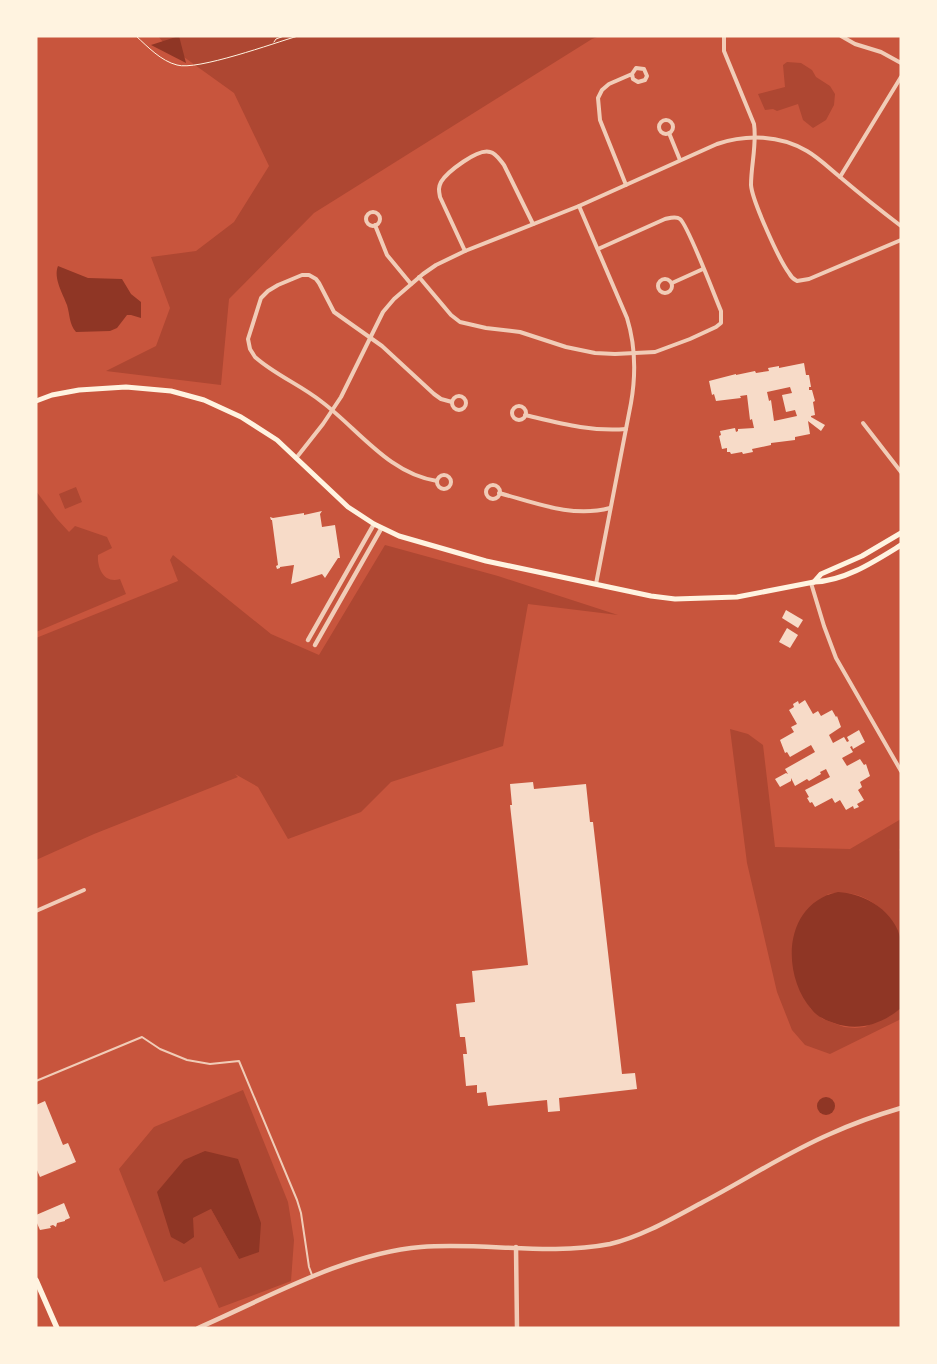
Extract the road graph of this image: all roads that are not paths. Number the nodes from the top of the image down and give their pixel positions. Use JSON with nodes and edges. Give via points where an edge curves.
{"nodes":[{"id":1,"x":842,"y":36,"type":"edge"},
{"id":2,"x":724,"y":39,"type":"edge"},
{"id":3,"x":901,"y":62,"type":"edge"},
{"id":4,"x":632,"y":74,"type":"junction"},
{"id":5,"x":901,"y":77,"type":"edge"},
{"id":6,"x":669,"y":133,"type":"dead end"},
{"id":7,"x":755,"y":137,"type":"junction"},
{"id":8,"x":680,"y":160,"type":"junction"},
{"id":9,"x":840,"y":177,"type":"junction"},
{"id":10,"x":626,"y":185,"type":"junction"},
{"id":11,"x":579,"y":206,"type":"junction"},
{"id":12,"x":533,"y":224,"type":"junction"},
{"id":13,"x":375,"y":225,"type":"dead end"},
{"id":14,"x":901,"y":226,"type":"edge"},
{"id":15,"x":901,"y":240,"type":"edge"},
{"id":16,"x":598,"y":249,"type":"junction"},
{"id":17,"x":465,"y":252,"type":"junction"},
{"id":18,"x":703,"y":269,"type":"junction"},
{"id":19,"x":419,"y":277,"type":"junction"},
{"id":20,"x":672,"y":283,"type":"dead end"},
{"id":21,"x":411,"y":284,"type":"junction"},
{"id":22,"x":370,"y":336,"type":"junction"},
{"id":23,"x":634,"y":353,"type":"junction"},
{"id":24,"x":36,"y":401,"type":"edge"},
{"id":25,"x":452,"y":402,"type":"dead end"},
{"id":26,"x":332,"y":410,"type":"junction"},
{"id":27,"x":525,"y":415,"type":"dead end"},
{"id":28,"x":863,"y":423,"type":"dead end"},
{"id":29,"x":626,"y":429,"type":"junction"},
{"id":30,"x":296,"y":457,"type":"junction"},
{"id":31,"x":901,"y":472,"type":"edge"},
{"id":32,"x":437,"y":481,"type":"dead end"},
{"id":33,"x":499,"y":493,"type":"dead end"},
{"id":34,"x":610,"y":508,"type":"junction"},
{"id":35,"x":374,"y":524,"type":"junction"},
{"id":36,"x":381,"y":529,"type":"junction"},
{"id":37,"x":901,"y":533,"type":"edge"},
{"id":38,"x":901,"y":545,"type":"edge"},
{"id":39,"x":812,"y":583,"type":"junction"},
{"id":40,"x":596,"y":584,"type":"junction"},
{"id":41,"x":308,"y":640,"type":"dead end"},
{"id":42,"x":315,"y":645,"type":"dead end"},
{"id":43,"x":901,"y":771,"type":"edge"},
{"id":44,"x":84,"y":890,"type":"dead end"},
{"id":45,"x":36,"y":912,"type":"edge"},
{"id":46,"x":36,"y":1081,"type":"edge"},
{"id":47,"x":901,"y":1108,"type":"edge"},
{"id":48,"x":516,"y":1248,"type":"junction"},
{"id":49,"x":312,"y":1278,"type":"junction"},
{"id":50,"x":36,"y":1280,"type":"edge"},
{"id":51,"x":57,"y":1328,"type":"edge"},
{"id":52,"x":198,"y":1328,"type":"edge"},
{"id":53,"x":517,"y":1328,"type":"edge"}],
"edges":[{"from":1,"to":3,"type":"street"},
{"from":2,"to":7,"type":"street","via":[[729,65],[752,115]]},
{"from":4,"to":4,"type":"street","via":[[638,82],[647,76],[639,67]]},
{"from":4,"to":10,"type":"street","via":[[609,84],[598,98],[600,120]]},
{"from":5,"to":9,"type":"street"},
{"from":6,"to":8,"type":"street"},
{"from":7,"to":8,"type":"street","via":[[729,140]]},
{"from":7,"to":9,"type":"street","via":[[774,138],[795,145]]},
{"from":7,"to":15,"type":"street","via":[[751,184],[754,197],[792,278],[809,280]]},
{"from":8,"to":10,"type":"street"},
{"from":9,"to":14,"type":"street"},
{"from":10,"to":11,"type":"street"},
{"from":11,"to":12,"type":"street"},
{"from":11,"to":16,"type":"street"},
{"from":12,"to":17,"type":"street"},
{"from":12,"to":17,"type":"street","via":[[498,157],[484,151],[473,155],[448,174],[439,189]]},
{"from":13,"to":21,"type":"street","via":[[387,255]]},
{"from":16,"to":18,"type":"street","via":[[665,219],[677,218],[682,220]]},
{"from":16,"to":23,"type":"street","via":[[627,318]]},
{"from":17,"to":19,"type":"street"},
{"from":18,"to":20,"type":"street"},
{"from":18,"to":23,"type":"street","via":[[721,311],[721,323],[655,352]]},
{"from":19,"to":21,"type":"street"},
{"from":19,"to":23,"type":"street","via":[[451,315],[466,324],[520,332],[587,352]]},
{"from":21,"to":22,"type":"street","via":[[388,306]]},
{"from":22,"to":25,"type":"street","via":[[425,387],[441,399]]},
{"from":22,"to":26,"type":"street"},
{"from":22,"to":26,"type":"street","via":[[334,312],[316,278],[309,275],[293,278],[261,298],[248,339],[252,354]]},
{"from":23,"to":29,"type":"street","via":[[635,378]]},
{"from":24,"to":30,"type":"main road","via":[[52,395],[97,388],[140,388],[187,395],[241,417],[277,440]]},
{"from":26,"to":30,"type":"street"},
{"from":26,"to":32,"type":"street","via":[[388,459],[411,473]]},
{"from":27,"to":29,"type":"street","via":[[590,430]]},
{"from":28,"to":31,"type":"street"},
{"from":29,"to":34,"type":"street"},
{"from":30,"to":35,"type":"main road","via":[[348,507]]},
{"from":33,"to":34,"type":"street","via":[[562,510],[591,512]]},
{"from":34,"to":40,"type":"street"},
{"from":35,"to":36,"type":"main road"},
{"from":35,"to":41,"type":"street"},
{"from":36,"to":40,"type":"main road","via":[[486,561]]},
{"from":36,"to":42,"type":"street"},
{"from":37,"to":39,"type":"main road","via":[[862,556],[821,574]]},
{"from":38,"to":39,"type":"main road","via":[[862,568],[825,582]]},
{"from":39,"to":40,"type":"main road","via":[[737,597],[701,599],[651,596]]},
{"from":39,"to":43,"type":"street","via":[[836,658]]},
{"from":44,"to":45,"type":"street"},
{"from":46,"to":49,"type":"lane","via":[[142,1037],[187,1060],[210,1064],[240,1061],[299,1206]]},
{"from":47,"to":48,"type":"street","via":[[828,1134],[636,1235],[610,1244]]},
{"from":48,"to":49,"type":"street","via":[[445,1246],[403,1249],[361,1259]]},
{"from":48,"to":53,"type":"street"},
{"from":49,"to":52,"type":"street"},
{"from":50,"to":51,"type":"main road"}]}
